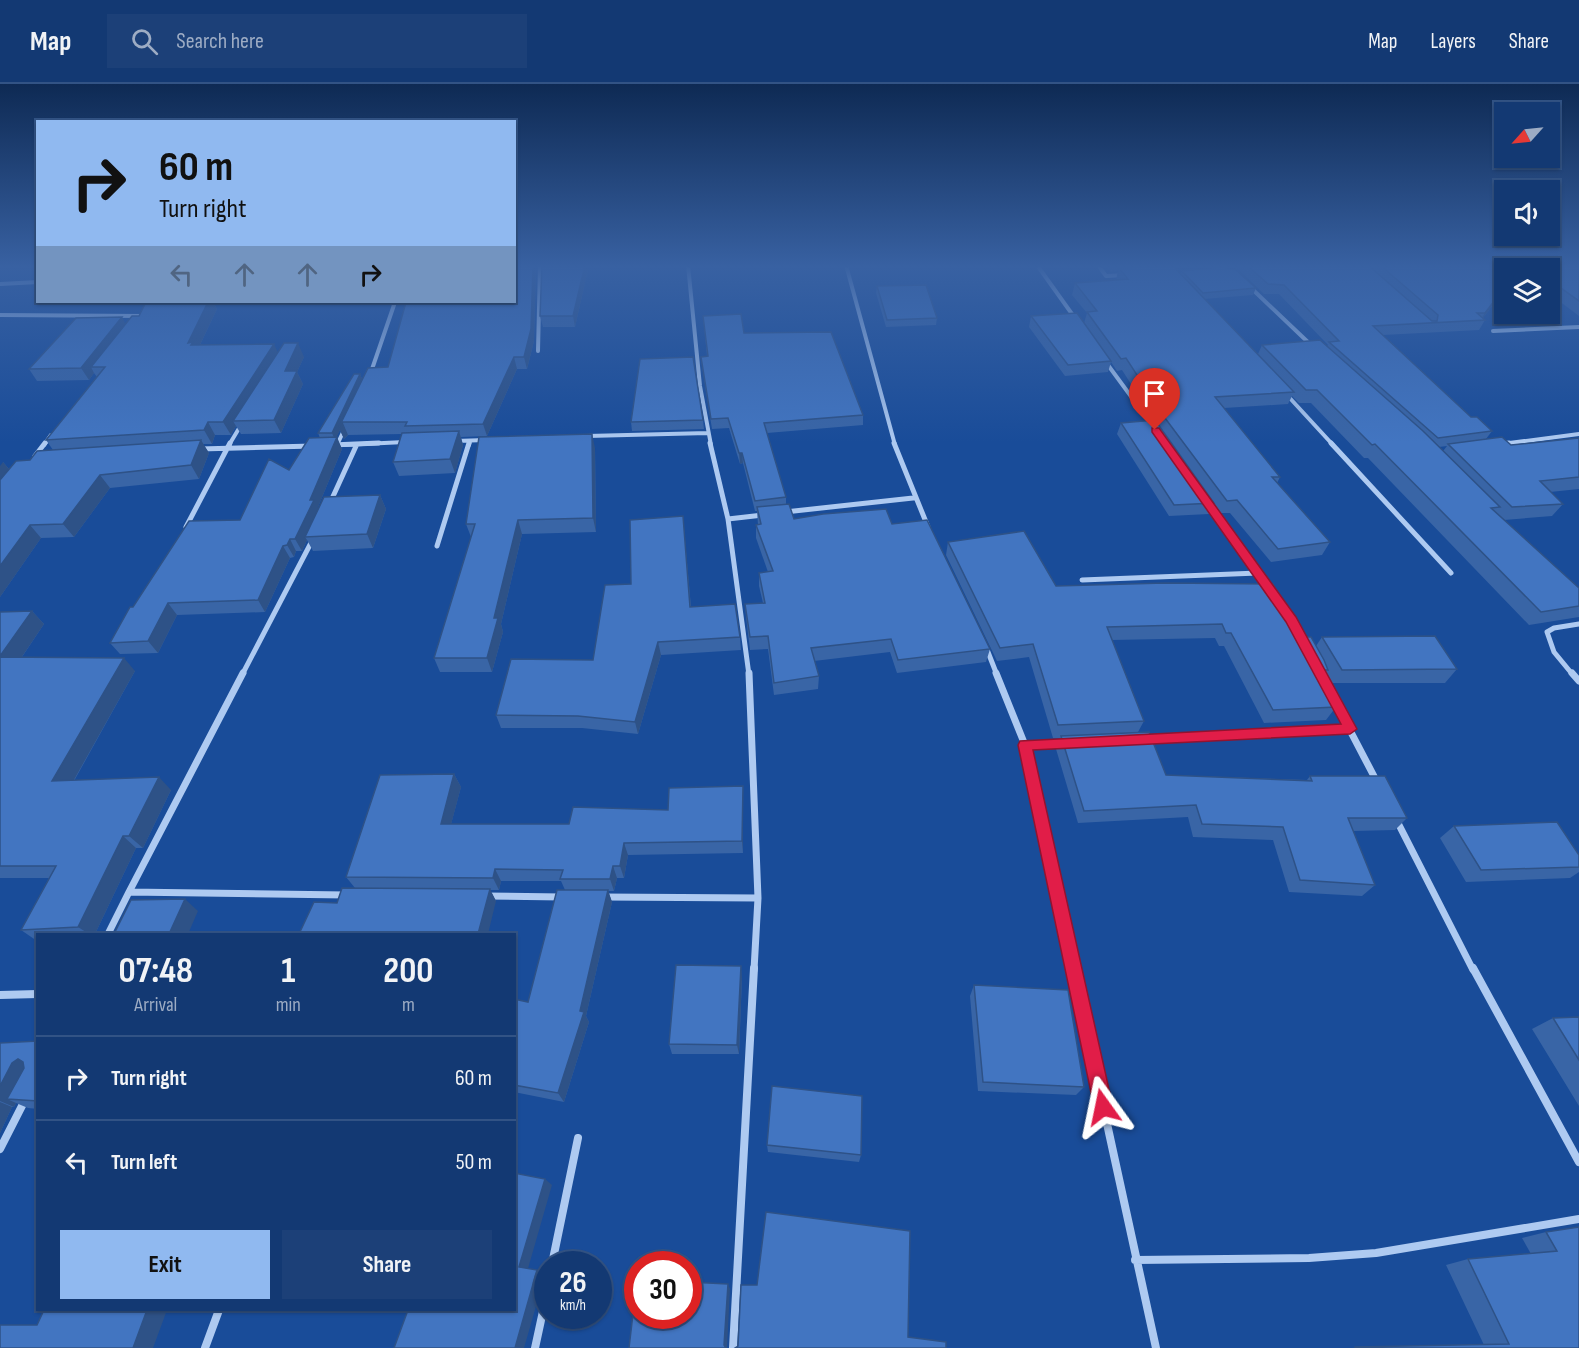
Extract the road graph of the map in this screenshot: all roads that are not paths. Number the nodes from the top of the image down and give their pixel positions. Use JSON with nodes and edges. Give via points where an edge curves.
{"nodes":[{"id":1,"x":386,"y":324,"type":"edge"},
{"id":2,"x":539,"y":324,"type":"edge"},
{"id":3,"x":694,"y":324,"type":"edge"},
{"id":4,"x":861,"y":324,"type":"edge"},
{"id":5,"x":1079,"y":324,"type":"edge"},
{"id":6,"x":1289,"y":324,"type":"edge"},
{"id":7,"x":1579,"y":327,"type":"edge"},
{"id":8,"x":1084,"y":331,"type":"edge"},
{"id":9,"x":1493,"y":331,"type":"dead end"},
{"id":10,"x":538,"y":351,"type":"dead end"},
{"id":11,"x":1320,"y":353,"type":"edge"},
{"id":12,"x":1104,"y":359,"type":"edge"},
{"id":13,"x":366,"y":384,"type":"edge"},
{"id":14,"x":1285,"y":392,"type":"edge"},
{"id":15,"x":246,"y":418,"type":"edge"},
{"id":16,"x":346,"y":424,"type":"edge"},
{"id":17,"x":54,"y":432,"type":"edge"},
{"id":18,"x":708,"y":433,"type":"junction"},
{"id":19,"x":1579,"y":434,"type":"edge"},
{"id":20,"x":1159,"y":435,"type":"edge"},
{"id":21,"x":579,"y":437,"type":"edge"},
{"id":22,"x":491,"y":440,"type":"edge"},
{"id":23,"x":447,"y":441,"type":"edge"},
{"id":24,"x":470,"y":441,"type":"junction"},
{"id":25,"x":414,"y":442,"type":"edge"},
{"id":26,"x":357,"y":444,"type":"junction"},
{"id":27,"x":1499,"y":444,"type":"edge"},
{"id":28,"x":326,"y":445,"type":"edge"},
{"id":29,"x":337,"y":445,"type":"junction"},
{"id":30,"x":315,"y":446,"type":"edge"},
{"id":31,"x":227,"y":448,"type":"junction"},
{"id":32,"x":195,"y":449,"type":"edge"},
{"id":33,"x":39,"y":460,"type":"edge"},
{"id":34,"x":1200,"y":492,"type":"edge"},
{"id":35,"x":913,"y":498,"type":"junction"},
{"id":36,"x":328,"y":507,"type":"edge"},
{"id":37,"x":728,"y":519,"type":"junction"},
{"id":38,"x":318,"y":528,"type":"edge"},
{"id":39,"x":180,"y":537,"type":"edge"},
{"id":40,"x":933,"y":537,"type":"edge"},
{"id":41,"x":437,"y":546,"type":"dead end"},
{"id":42,"x":1258,"y":573,"type":"junction"},
{"id":43,"x":1451,"y":573,"type":"dead end"},
{"id":44,"x":1082,"y":580,"type":"dead end"},
{"id":45,"x":1278,"y":601,"type":"edge"},
{"id":46,"x":1579,"y":624,"type":"edge"},
{"id":47,"x":982,"y":639,"type":"edge"},
{"id":48,"x":1318,"y":669,"type":"edge"},
{"id":49,"x":1579,"y":681,"type":"edge"},
{"id":50,"x":1350,"y":729,"type":"junction"},
{"id":51,"x":1141,"y":739,"type":"edge"},
{"id":52,"x":1071,"y":743,"type":"edge"},
{"id":53,"x":1025,"y":745,"type":"junction"},
{"id":54,"x":1383,"y":793,"type":"edge"},
{"id":55,"x":1393,"y":813,"type":"edge"},
{"id":56,"x":129,"y":892,"type":"junction"},
{"id":57,"x":354,"y":895,"type":"edge"},
{"id":58,"x":473,"y":896,"type":"edge"},
{"id":59,"x":568,"y":897,"type":"edge"},
{"id":60,"x":591,"y":897,"type":"edge"},
{"id":61,"x":758,"y":898,"type":"junction"},
{"id":62,"x":108,"y":933,"type":"edge"},
{"id":63,"x":36,"y":994,"type":"edge"},
{"id":64,"x":0,"y":995,"type":"edge"},
{"id":65,"x":27,"y":1096,"type":"edge"},
{"id":66,"x":578,"y":1138,"type":"dead end"},
{"id":67,"x":0,"y":1149,"type":"edge"},
{"id":68,"x":1579,"y":1162,"type":"edge"},
{"id":69,"x":1579,"y":1219,"type":"edge"},
{"id":70,"x":555,"y":1251,"type":"edge"},
{"id":71,"x":1135,"y":1260,"type":"junction"},
{"id":72,"x":219,"y":1311,"type":"edge"},
{"id":73,"x":540,"y":1329,"type":"edge"},
{"id":74,"x":205,"y":1348,"type":"edge"},
{"id":75,"x":536,"y":1348,"type":"edge"},
{"id":76,"x":733,"y":1348,"type":"edge"},
{"id":77,"x":1156,"y":1348,"type":"edge"}],
"edges":[{"from":1,"to":13,"type":"street"},
{"from":2,"to":10,"type":"street"},
{"from":3,"to":18,"type":"street"},
{"from":4,"to":35,"type":"street"},
{"from":5,"to":8,"type":"street"},
{"from":6,"to":11,"type":"street"},
{"from":7,"to":9,"type":"street"},
{"from":12,"to":20,"type":"street"},
{"from":14,"to":43,"type":"street"},
{"from":15,"to":31,"type":"street"},
{"from":16,"to":29,"type":"street"},
{"from":17,"to":33,"type":"street","via":[[32,460]]},
{"from":18,"to":21,"type":"street"},
{"from":18,"to":37,"type":"street"},
{"from":19,"to":27,"type":"street"},
{"from":22,"to":24,"type":"street"},
{"from":23,"to":24,"type":"street"},
{"from":24,"to":41,"type":"street"},
{"from":25,"to":26,"type":"street"},
{"from":26,"to":29,"type":"street"},
{"from":26,"to":36,"type":"street"},
{"from":28,"to":29,"type":"street"},
{"from":30,"to":31,"type":"street"},
{"from":31,"to":32,"type":"street"},
{"from":31,"to":39,"type":"street"},
{"from":34,"to":42,"type":"street"},
{"from":35,"to":37,"type":"street"},
{"from":35,"to":40,"type":"street"},
{"from":37,"to":61,"type":"street","via":[[751,690]]},
{"from":38,"to":56,"type":"street"},
{"from":42,"to":44,"type":"street"},
{"from":42,"to":45,"type":"street"},
{"from":46,"to":49,"type":"street","via":[[1554,628],[1547,632],[1547,640]]},
{"from":47,"to":53,"type":"street"},
{"from":48,"to":50,"type":"street"},
{"from":50,"to":51,"type":"street"},
{"from":50,"to":54,"type":"street"},
{"from":52,"to":53,"type":"street"},
{"from":53,"to":71,"type":"street"},
{"from":55,"to":68,"type":"street","via":[[1461,947]]},
{"from":56,"to":57,"type":"street"},
{"from":56,"to":62,"type":"street"},
{"from":58,"to":59,"type":"street"},
{"from":60,"to":61,"type":"street"},
{"from":61,"to":76,"type":"street"},
{"from":63,"to":64,"type":"street"},
{"from":65,"to":67,"type":"street"},
{"from":66,"to":70,"type":"street"},
{"from":69,"to":71,"type":"street","via":[[1376,1253],[1309,1258]]},
{"from":71,"to":77,"type":"street"},
{"from":72,"to":74,"type":"street"},
{"from":73,"to":75,"type":"street"}]}
